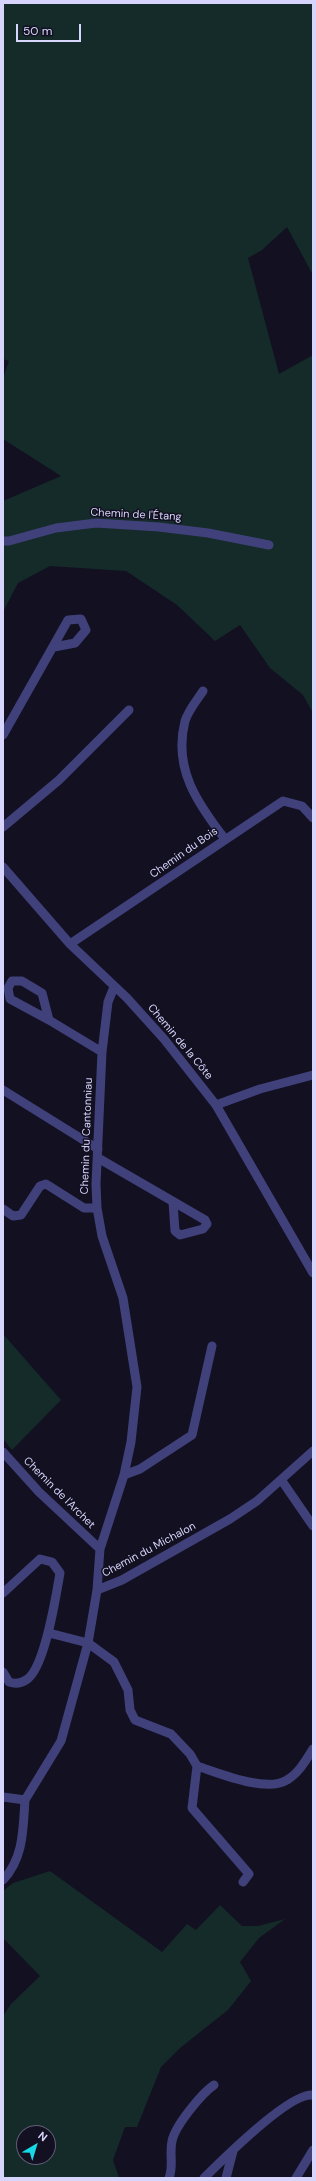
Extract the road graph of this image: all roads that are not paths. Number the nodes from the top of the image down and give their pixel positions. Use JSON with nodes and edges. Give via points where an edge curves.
{"nodes":[{"id":1,"x":3,"y":541,"type":"edge"},
{"id":2,"x":269,"y":545,"type":"dead end"},
{"id":3,"x":54,"y":647,"type":"dead end"},
{"id":4,"x":203,"y":691,"type":"dead end"},
{"id":5,"x":129,"y":710,"type":"dead end"},
{"id":6,"x":3,"y":735,"type":"edge"},
{"id":7,"x":313,"y":818,"type":"edge"},
{"id":8,"x":3,"y":827,"type":"edge"},
{"id":9,"x":225,"y":838,"type":"junction"},
{"id":10,"x":3,"y":867,"type":"edge"},
{"id":11,"x":70,"y":944,"type":"junction"},
{"id":12,"x":114,"y":987,"type":"junction"},
{"id":13,"x":49,"y":1020,"type":"junction"},
{"id":14,"x":102,"y":1052,"type":"junction"},
{"id":15,"x":313,"y":1075,"type":"edge"},
{"id":16,"x":3,"y":1090,"type":"edge"},
{"id":17,"x":216,"y":1105,"type":"junction"},
{"id":18,"x":98,"y":1154,"type":"junction"},
{"id":19,"x":173,"y":1202,"type":"dead end"},
{"id":20,"x":97,"y":1208,"type":"junction"},
{"id":21,"x":3,"y":1209,"type":"edge"},
{"id":22,"x":309,"y":1256,"type":"edge"},
{"id":23,"x":313,"y":1273,"type":"edge"},
{"id":24,"x":212,"y":1346,"type":"dead end"},
{"id":25,"x":313,"y":1451,"type":"edge"},
{"id":26,"x":3,"y":1452,"type":"edge"},
{"id":27,"x":124,"y":1475,"type":"junction"},
{"id":28,"x":282,"y":1480,"type":"junction"},
{"id":29,"x":313,"y":1526,"type":"edge"},
{"id":30,"x":100,"y":1550,"type":"junction"},
{"id":31,"x":97,"y":1590,"type":"junction"},
{"id":32,"x":3,"y":1593,"type":"edge"},
{"id":33,"x":49,"y":1633,"type":"junction"},
{"id":34,"x":88,"y":1643,"type":"junction"},
{"id":35,"x":3,"y":1672,"type":"edge"},
{"id":36,"x":313,"y":1749,"type":"edge"},
{"id":37,"x":197,"y":1766,"type":"junction"},
{"id":38,"x":3,"y":1797,"type":"edge"},
{"id":39,"x":25,"y":1800,"type":"junction"},
{"id":40,"x":3,"y":1880,"type":"edge"},
{"id":41,"x":243,"y":1882,"type":"dead end"},
{"id":42,"x":214,"y":2084,"type":"dead end"},
{"id":43,"x":313,"y":2095,"type":"edge"},
{"id":44,"x":313,"y":2150,"type":"edge"},
{"id":45,"x":232,"y":2151,"type":"junction"},
{"id":46,"x":169,"y":2178,"type":"edge"},
{"id":47,"x":204,"y":2178,"type":"edge"},
{"id":48,"x":226,"y":2178,"type":"edge"},
{"id":49,"x":296,"y":2178,"type":"edge"}],
"edges":[{"from":1,"to":2,"type":"street","name":"Chemin de l'Étang","via":[[56,528],[96,523],[208,533]]},
{"from":3,"to":6,"type":"street"},
{"from":4,"to":9,"type":"street","via":[[186,719],[182,739],[184,763],[190,786]]},
{"from":5,"to":8,"type":"street","via":[[59,780]]},
{"from":7,"to":9,"type":"street","name":"Chemin du Bois","via":[[302,806],[283,801]]},
{"from":9,"to":11,"type":"street","name":"Chemin du Bois"},
{"from":10,"to":11,"type":"street","name":"Chemin de la Côte"},
{"from":11,"to":12,"type":"street","name":"Chemin de la Côte"},
{"from":12,"to":14,"type":"street","name":"Chemin du Cantonniau","via":[[108,1002]]},
{"from":12,"to":17,"type":"street","name":"Chemin de la Côte","via":[[164,1039]]},
{"from":13,"to":13,"type":"street","via":[[42,993],[22,981],[12,981],[8,988],[10,999]]},
{"from":13,"to":14,"type":"street"},
{"from":14,"to":18,"type":"street","name":"Chemin du Cantonniau"},
{"from":15,"to":17,"type":"street","via":[[260,1089]]},
{"from":16,"to":18,"type":"street"},
{"from":17,"to":22,"type":"street","name":"Chemin de la Côte"},
{"from":18,"to":19,"type":"street"},
{"from":18,"to":20,"type":"street","name":"Chemin du Cantonniau"},
{"from":20,"to":21,"type":"street","via":[[84,1208],[46,1184],[40,1186],[21,1215],[13,1216]]},
{"from":20,"to":27,"type":"street","name":"Chemin du Cantonniau","via":[[102,1236],[123,1298],[136,1387]]},
{"from":22,"to":23,"type":"street","name":"Chemin de la Côte"},
{"from":24,"to":27,"type":"street","via":[[192,1435],[140,1469]]},
{"from":25,"to":28,"type":"street","name":"Chemin du Michalon"},
{"from":26,"to":30,"type":"street","name":"Chemin de l'Archet","via":[[39,1492]]},
{"from":27,"to":30,"type":"street","name":"Chemin du Cantonniau"},
{"from":28,"to":29,"type":"street"},
{"from":28,"to":31,"type":"street","name":"Chemin du Michalon","via":[[257,1501],[180,1548],[122,1580]]},
{"from":30,"to":31,"type":"street","name":"Chemin du Cantonniau"},
{"from":31,"to":34,"type":"street","name":"Chemin du Michalon"},
{"from":32,"to":33,"type":"street","via":[[40,1559],[52,1562],[60,1573]]},
{"from":33,"to":34,"type":"street"},
{"from":33,"to":35,"type":"street","via":[[27,1680],[16,1684],[9,1682]]},
{"from":34,"to":37,"type":"street","via":[[114,1662],[128,1690],[130,1710],[135,1720],[172,1734]]},
{"from":34,"to":39,"type":"street","name":"Chemin du Michalon","via":[[61,1741]]},
{"from":36,"to":37,"type":"street","via":[[299,1770],[287,1780],[269,1785]]},
{"from":37,"to":41,"type":"street","via":[[192,1808],[249,1874]]},
{"from":38,"to":39,"type":"street"},
{"from":39,"to":40,"type":"street","via":[[22,1845],[17,1860]]},
{"from":42,"to":46,"type":"street","via":[[203,2093],[172,2142],[172,2171]]},
{"from":43,"to":45,"type":"street","via":[[302,2096],[293,2101]]},
{"from":44,"to":49,"type":"street"},
{"from":45,"to":47,"type":"street"},
{"from":45,"to":48,"type":"street"}]}
